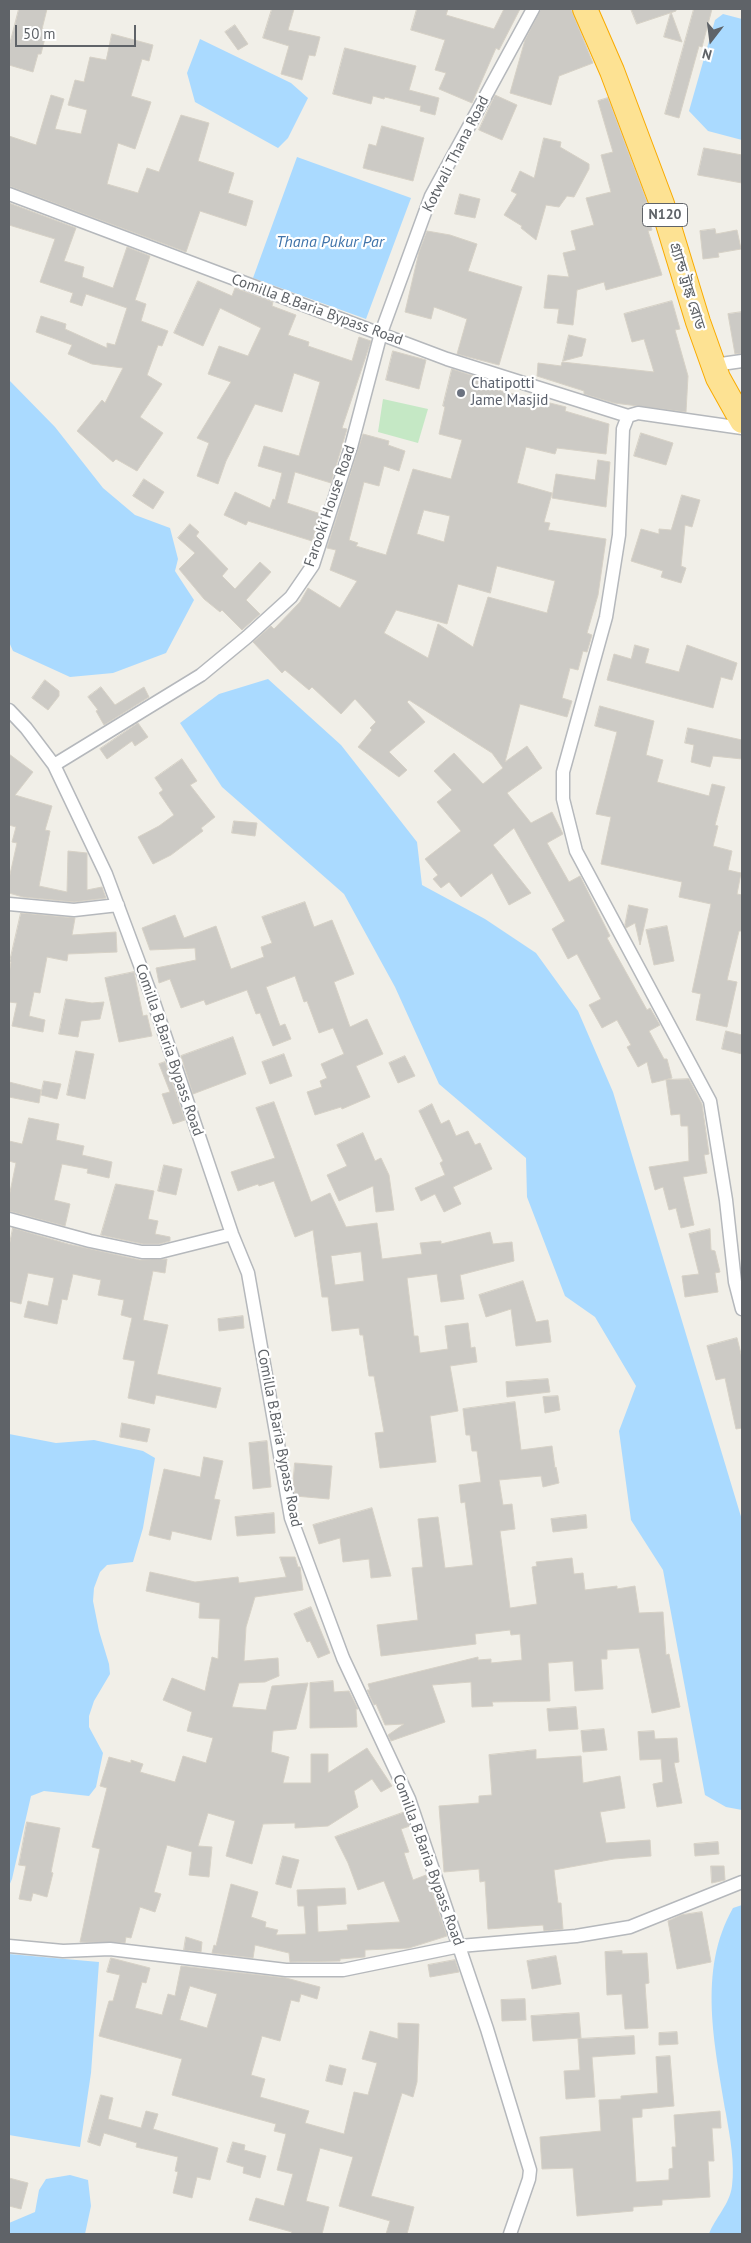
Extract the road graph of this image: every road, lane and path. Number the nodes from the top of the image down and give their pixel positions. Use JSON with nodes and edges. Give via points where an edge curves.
{"nodes":[{"id":1,"x":534,"y":9,"type":"edge"},
{"id":2,"x":585,"y":9,"type":"edge"},
{"id":3,"x":9,"y":194,"type":"edge"},
{"id":4,"x":381,"y":333,"type":"junction"},
{"id":5,"x":742,"y":361,"type":"edge"},
{"id":6,"x":714,"y":365,"type":"junction"},
{"id":7,"x":628,"y":416,"type":"junction"},
{"id":8,"x":742,"y":421,"type":"edge"},
{"id":9,"x":742,"y":428,"type":"edge"},
{"id":10,"x":9,"y":710,"type":"edge"},
{"id":11,"x":54,"y":764,"type":"junction"},
{"id":12,"x":9,"y":904,"type":"edge"},
{"id":13,"x":118,"y":905,"type":"junction"},
{"id":14,"x":9,"y":1219,"type":"edge"},
{"id":15,"x":232,"y":1234,"type":"junction"},
{"id":16,"x":742,"y":1309,"type":"edge"},
{"id":17,"x":742,"y":1882,"type":"edge"},
{"id":18,"x":9,"y":1946,"type":"edge"},
{"id":19,"x":460,"y":1946,"type":"junction"},
{"id":20,"x":510,"y":2234,"type":"edge"}],
"edges":[{"from":1,"to":4,"type":"street","name":"Kotwali Thana Road","via":[[431,196]]},
{"from":2,"to":6,"type":"highway","name":"গ্র্যান্ড ট্রাঙ্ক রোড","number":"N120","via":[[662,204]]},
{"from":3,"to":4,"type":"street","name":"Comilla B.Baria Bypass Road"},
{"from":4,"to":7,"type":"street","name":"Comilla B.Baria Bypass Road","via":[[446,359]]},
{"from":4,"to":11,"type":"street","name":"Farooki House Road","via":[[351,446],[313,565],[291,597],[200,675]]},
{"from":5,"to":6,"type":"street"},
{"from":6,"to":8,"type":"highway","name":"গ্র্যান্ড ট্রাঙ্ক রোড","number":"N120"},
{"from":7,"to":9,"type":"street","name":"Comilla B.Baria Bypass Road","via":[[638,413]]},
{"from":7,"to":16,"type":"street","via":[[623,428],[619,535],[606,616],[563,772],[563,800],[576,851],[710,1102],[735,1282]]},
{"from":10,"to":11,"type":"street","name":"Comilla B.Baria Bypass Road"},
{"from":11,"to":13,"type":"street","name":"Comilla B.Baria Bypass Road"},
{"from":12,"to":13,"type":"street","via":[[74,910]]},
{"from":13,"to":15,"type":"street","name":"Comilla B.Baria Bypass Road"},
{"from":14,"to":15,"type":"street","via":[[142,1252],[160,1252]]},
{"from":15,"to":19,"type":"street","name":"Comilla B.Baria Bypass Road","via":[[248,1273],[291,1518],[343,1658],[410,1799]]},
{"from":17,"to":19,"type":"street","via":[[630,1927],[576,1936]]},
{"from":18,"to":19,"type":"street","via":[[63,1951],[110,1949],[286,1970],[344,1970]]},
{"from":19,"to":20,"type":"street","name":"Comilla B.Baria Bypass Road","via":[[530,2170]]}]}
